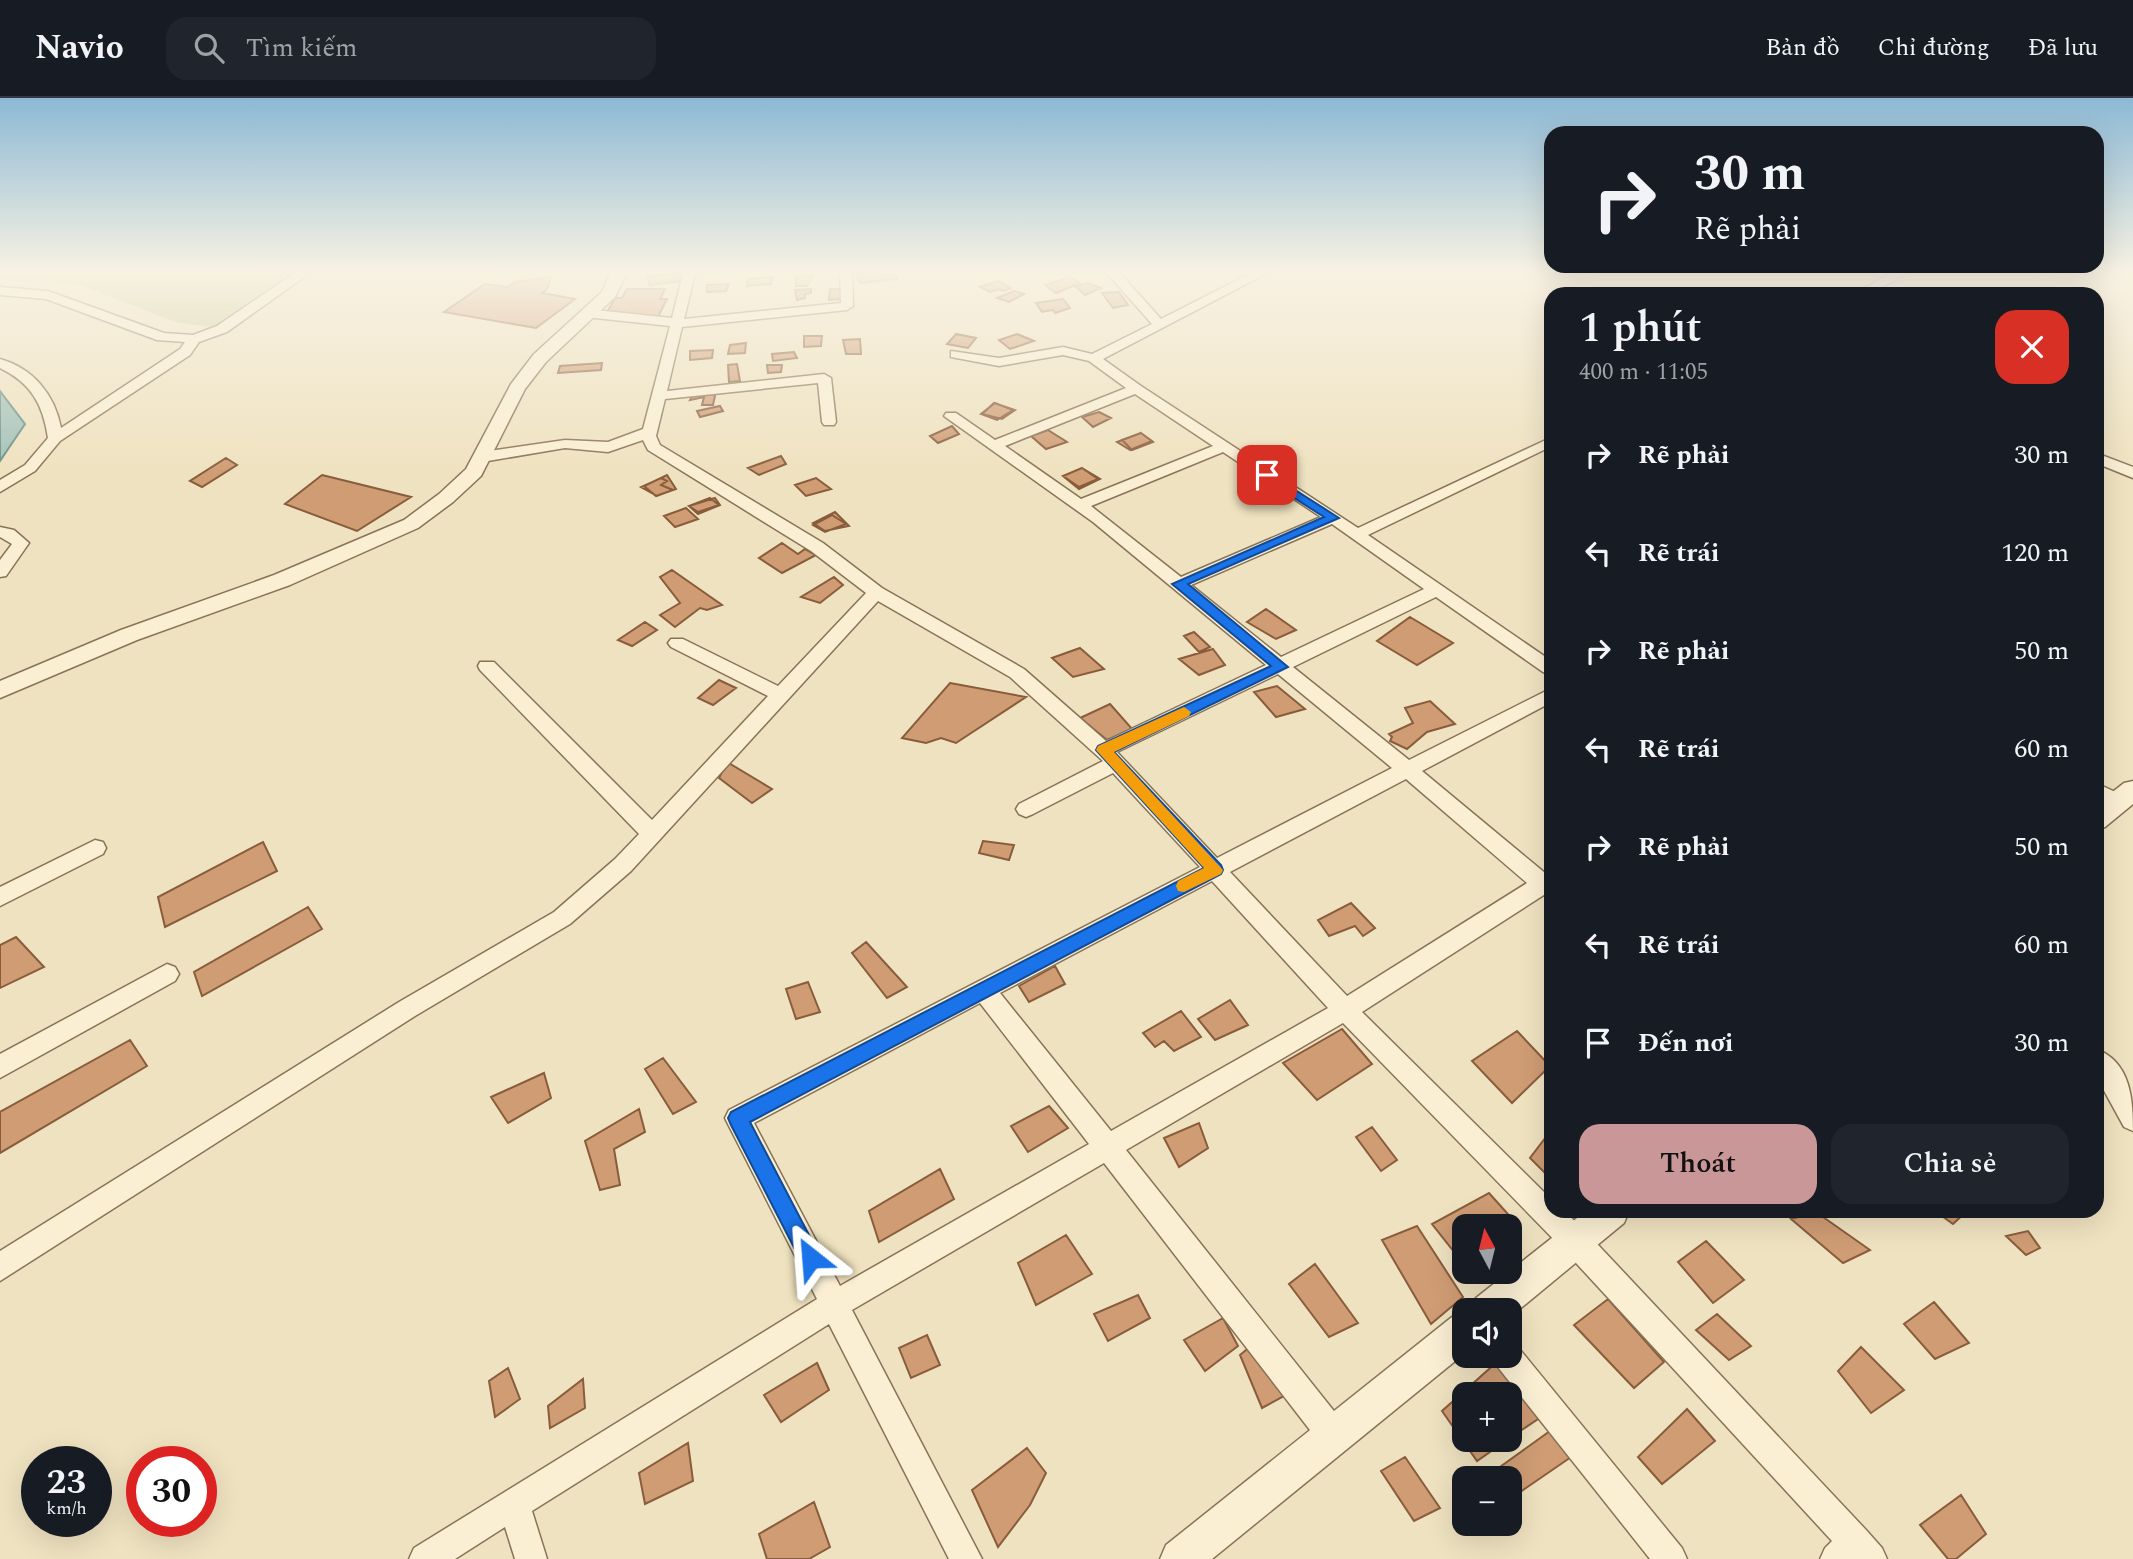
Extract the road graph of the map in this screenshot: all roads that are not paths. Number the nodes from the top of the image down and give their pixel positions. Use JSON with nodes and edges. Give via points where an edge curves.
{"nodes":[{"id":1,"x":181,"y":338,"type":"edge"},
{"id":2,"x":560,"y":338,"type":"edge"},
{"id":3,"x":672,"y":338,"type":"edge"},
{"id":4,"x":1134,"y":338,"type":"edge"},
{"id":5,"x":194,"y":339,"type":"joint"},
{"id":6,"x":956,"y":354,"type":"dead end"},
{"id":7,"x":1094,"y":358,"type":"junction"},
{"id":8,"x":0,"y":363,"type":"edge"},
{"id":9,"x":1136,"y":389,"type":"junction"},
{"id":10,"x":659,"y":396,"type":"junction"},
{"id":11,"x":951,"y":416,"type":"dead end"},
{"id":12,"x":829,"y":422,"type":"dead end"},
{"id":13,"x":55,"y":438,"type":"junction"},
{"id":14,"x":652,"y":439,"type":"junction"},
{"id":15,"x":995,"y":444,"type":"junction"},
{"id":16,"x":1544,"y":445,"type":"edge"},
{"id":17,"x":1223,"y":447,"type":"junction"},
{"id":18,"x":482,"y":457,"type":"junction"},
{"id":19,"x":2104,"y":460,"type":"edge"},
{"id":20,"x":2133,"y":473,"type":"edge"},
{"id":21,"x":0,"y":487,"type":"edge"},
{"id":22,"x":1080,"y":505,"type":"junction"},
{"id":23,"x":1333,"y":518,"type":"junction"},
{"id":24,"x":0,"y":532,"type":"edge"},
{"id":25,"x":1357,"y":534,"type":"junction"},
{"id":26,"x":0,"y":572,"type":"edge"},
{"id":27,"x":1179,"y":584,"type":"junction"},
{"id":28,"x":1437,"y":590,"type":"junction"},
{"id":29,"x":876,"y":592,"type":"junction"},
{"id":30,"x":677,"y":643,"type":"dead end"},
{"id":31,"x":1544,"y":663,"type":"edge"},
{"id":32,"x":487,"y":666,"type":"dead end"},
{"id":33,"x":1281,"y":667,"type":"junction"},
{"id":34,"x":0,"y":690,"type":"edge"},
{"id":35,"x":781,"y":695,"type":"junction"},
{"id":36,"x":1544,"y":698,"type":"edge"},
{"id":37,"x":1110,"y":757,"type":"junction"},
{"id":38,"x":1408,"y":769,"type":"junction"},
{"id":39,"x":2116,"y":794,"type":"edge"},
{"id":40,"x":1026,"y":809,"type":"dead end"},
{"id":41,"x":2104,"y":810,"type":"edge"},
{"id":42,"x":652,"y":834,"type":"junction"},
{"id":43,"x":95,"y":848,"type":"dead end"},
{"id":44,"x":1215,"y":870,"type":"junction"},
{"id":45,"x":1544,"y":880,"type":"edge"},
{"id":46,"x":1544,"y":884,"type":"edge"},
{"id":47,"x":0,"y":897,"type":"edge"},
{"id":48,"x":167,"y":974,"type":"dead end"},
{"id":49,"x":984,"y":990,"type":"junction"},
{"id":50,"x":1345,"y":1010,"type":"junction"},
{"id":51,"x":0,"y":1067,"type":"edge"},
{"id":52,"x":2104,"y":1068,"type":"edge"},
{"id":53,"x":2133,"y":1119,"type":"edge"},
{"id":54,"x":1106,"y":1148,"type":"junction"},
{"id":55,"x":1544,"y":1210,"type":"edge"},
{"id":56,"x":1552,"y":1218,"type":"edge"},
{"id":57,"x":1603,"y":1218,"type":"edge"},
{"id":58,"x":1575,"y":1241,"type":"junction"},
{"id":59,"x":0,"y":1267,"type":"edge"},
{"id":60,"x":1505,"y":1298,"type":"edge"},
{"id":61,"x":835,"y":1304,"type":"junction"},
{"id":62,"x":1452,"y":1341,"type":"edge"},
{"id":63,"x":1517,"y":1368,"type":"edge"},
{"id":64,"x":1334,"y":1436,"type":"junction"},
{"id":65,"x":514,"y":1504,"type":"junction"},
{"id":66,"x":1854,"y":1554,"type":"edge"},
{"id":67,"x":425,"y":1559,"type":"edge"},
{"id":68,"x":531,"y":1559,"type":"edge"},
{"id":69,"x":965,"y":1559,"type":"edge"},
{"id":70,"x":1180,"y":1559,"type":"edge"},
{"id":71,"x":1671,"y":1559,"type":"edge"}],
"edges":[{"from":1,"to":5,"type":"street"},
{"from":2,"to":18,"type":"street","via":[[517,388]]},
{"from":3,"to":10,"type":"street"},
{"from":4,"to":7,"type":"street"},
{"from":5,"to":13,"type":"street","via":[[186,352]]},
{"from":6,"to":7,"type":"street","via":[[999,362],[1063,351]]},
{"from":7,"to":9,"type":"street"},
{"from":8,"to":13,"type":"street","via":[[23,373],[40,390],[53,418]]},
{"from":9,"to":15,"type":"street"},
{"from":9,"to":17,"type":"street"},
{"from":10,"to":12,"type":"street","via":[[824,378]]},
{"from":10,"to":14,"type":"street"},
{"from":11,"to":15,"type":"street"},
{"from":13,"to":21,"type":"street","via":[[30,468]]},
{"from":14,"to":18,"type":"street","via":[[615,446],[552,445]]},
{"from":14,"to":29,"type":"street","via":[[817,547]]},
{"from":15,"to":22,"type":"street"},
{"from":16,"to":25,"type":"street"},
{"from":17,"to":22,"type":"street"},
{"from":17,"to":23,"type":"street"},
{"from":18,"to":34,"type":"street","via":[[474,472],[411,524],[282,580],[130,635]]},
{"from":19,"to":20,"type":"street"},
{"from":22,"to":27,"type":"street"},
{"from":23,"to":25,"type":"street"},
{"from":23,"to":27,"type":"street"},
{"from":24,"to":26,"type":"street","via":[[21,543]]},
{"from":25,"to":28,"type":"street"},
{"from":27,"to":33,"type":"street"},
{"from":28,"to":31,"type":"street"},
{"from":28,"to":33,"type":"street"},
{"from":29,"to":35,"type":"street"},
{"from":29,"to":37,"type":"street","via":[[1017,673]]},
{"from":30,"to":35,"type":"street"},
{"from":32,"to":42,"type":"street"},
{"from":33,"to":37,"type":"street"},
{"from":33,"to":38,"type":"street"},
{"from":35,"to":42,"type":"street"},
{"from":36,"to":38,"type":"street"},
{"from":37,"to":40,"type":"street"},
{"from":37,"to":44,"type":"street"},
{"from":38,"to":44,"type":"street"},
{"from":38,"to":45,"type":"street"},
{"from":39,"to":41,"type":"street"},
{"from":42,"to":59,"type":"street","via":[[562,918],[407,1009]]},
{"from":43,"to":47,"type":"street"},
{"from":44,"to":49,"type":"street"},
{"from":44,"to":50,"type":"street"},
{"from":46,"to":50,"type":"street"},
{"from":48,"to":51,"type":"street"},
{"from":49,"to":54,"type":"street"},
{"from":49,"to":61,"type":"street","via":[[738,1118]]},
{"from":50,"to":54,"type":"street"},
{"from":50,"to":55,"type":"street"},
{"from":52,"to":53,"type":"street"},
{"from":54,"to":61,"type":"street"},
{"from":54,"to":64,"type":"street"},
{"from":56,"to":58,"type":"street"},
{"from":57,"to":58,"type":"street"},
{"from":58,"to":60,"type":"street"},
{"from":58,"to":66,"type":"street"},
{"from":61,"to":65,"type":"street"},
{"from":61,"to":69,"type":"street"},
{"from":62,"to":64,"type":"street"},
{"from":63,"to":71,"type":"street"},
{"from":64,"to":70,"type":"street"},
{"from":65,"to":67,"type":"street"},
{"from":65,"to":68,"type":"street"}]}
